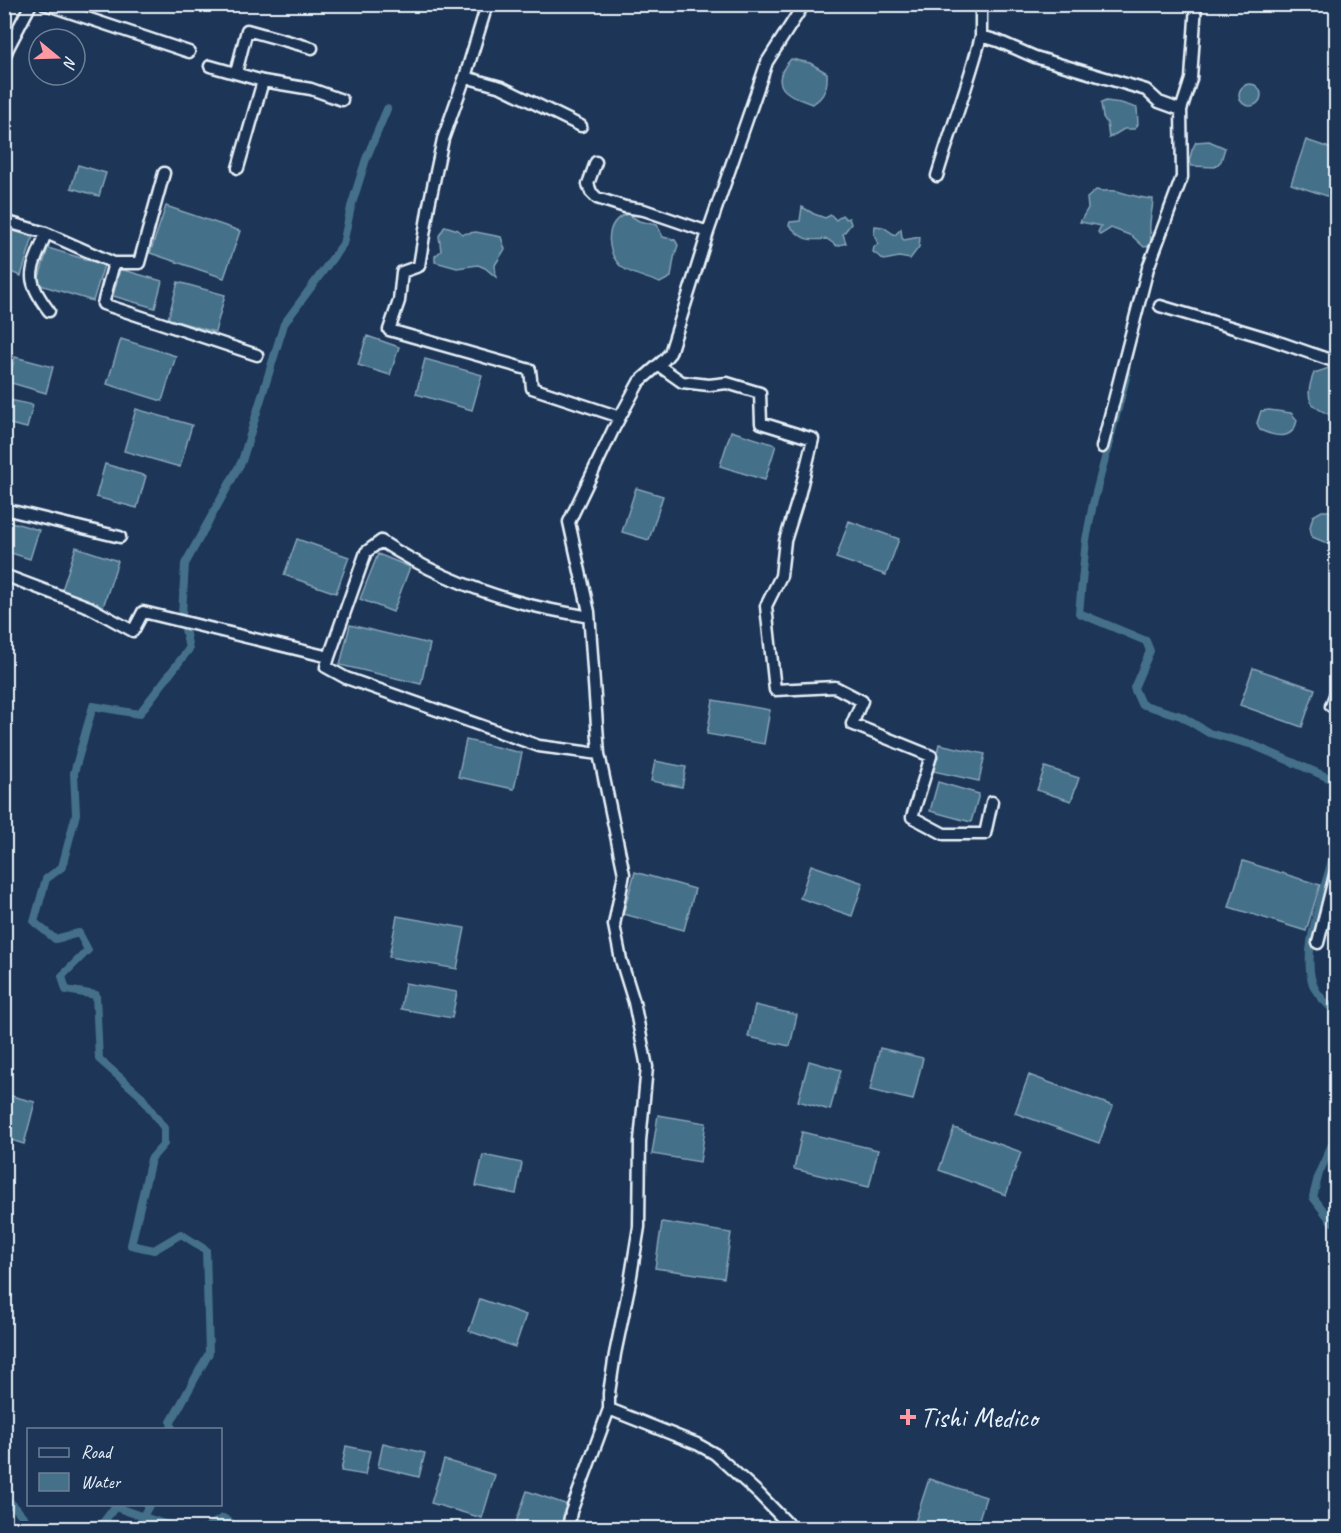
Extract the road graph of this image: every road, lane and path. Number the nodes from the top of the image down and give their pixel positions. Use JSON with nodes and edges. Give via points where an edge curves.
{"nodes":[{"id":1,"x":31,"y":4,"type":"edge"},
{"id":2,"x":45,"y":4,"type":"edge"},
{"id":3,"x":483,"y":4,"type":"edge"},
{"id":4,"x":804,"y":4,"type":"edge"},
{"id":5,"x":981,"y":4,"type":"edge"},
{"id":6,"x":1196,"y":4,"type":"edge"},
{"id":7,"x":981,"y":36,"type":"junction"},
{"id":8,"x":312,"y":48,"type":"dead end"},
{"id":9,"x":189,"y":52,"type":"dead end"},
{"id":10,"x":4,"y":58,"type":"edge"},
{"id":11,"x":210,"y":66,"type":"dead end"},
{"id":12,"x":236,"y":74,"type":"junction"},
{"id":13,"x":465,"y":78,"type":"junction"},
{"id":14,"x":263,"y":81,"type":"junction"},
{"id":15,"x":342,"y":100,"type":"dead end"},
{"id":16,"x":1181,"y":110,"type":"junction"},
{"id":17,"x":581,"y":126,"type":"dead end"},
{"id":18,"x":596,"y":162,"type":"dead end"},
{"id":19,"x":238,"y":168,"type":"dead end"},
{"id":20,"x":164,"y":173,"type":"dead end"},
{"id":21,"x":937,"y":176,"type":"dead end"},
{"id":22,"x":4,"y":221,"type":"edge"},
{"id":23,"x":708,"y":232,"type":"junction"},
{"id":24,"x":46,"y":233,"type":"junction"},
{"id":25,"x":114,"y":263,"type":"junction"},
{"id":26,"x":1160,"y":306,"type":"dead end"},
{"id":27,"x":49,"y":310,"type":"dead end"},
{"id":28,"x":257,"y":355,"type":"dead end"},
{"id":29,"x":1336,"y":362,"type":"edge"},
{"id":30,"x":658,"y":365,"type":"junction"},
{"id":31,"x":620,"y":417,"type":"junction"},
{"id":32,"x":1102,"y":447,"type":"dead end"},
{"id":33,"x":4,"y":509,"type":"edge"},
{"id":34,"x":120,"y":537,"type":"dead end"},
{"id":35,"x":4,"y":575,"type":"edge"},
{"id":36,"x":589,"y":617,"type":"junction"},
{"id":37,"x":329,"y":657,"type":"junction"},
{"id":38,"x":1336,"y":693,"type":"edge"},
{"id":39,"x":1336,"y":708,"type":"edge"},
{"id":40,"x":599,"y":754,"type":"junction"},
{"id":41,"x":992,"y":802,"type":"dead end"},
{"id":42,"x":1336,"y":871,"type":"edge"},
{"id":43,"x":1318,"y":943,"type":"dead end"},
{"id":44,"x":609,"y":1408,"type":"junction"},
{"id":45,"x":568,"y":1528,"type":"edge"},
{"id":46,"x":792,"y":1528,"type":"edge"}],
"edges":[{"from":1,"to":10,"type":"street"},
{"from":2,"to":9,"type":"street"},
{"from":3,"to":13,"type":"street","via":[[486,9]]},
{"from":4,"to":23,"type":"street","via":[[767,62]]},
{"from":5,"to":7,"type":"street"},
{"from":6,"to":16,"type":"street","via":[[1191,79]]},
{"from":7,"to":16,"type":"street","via":[[1035,57],[1146,90],[1160,102]]},
{"from":7,"to":21,"type":"street"},
{"from":8,"to":12,"type":"street","via":[[247,30]]},
{"from":11,"to":12,"type":"street"},
{"from":12,"to":14,"type":"street"},
{"from":13,"to":17,"type":"street","via":[[501,87]]},
{"from":13,"to":31,"type":"street","via":[[441,151],[419,266],[402,272],[399,301],[389,330],[530,370],[532,388]]},
{"from":14,"to":15,"type":"street","via":[[311,89]]},
{"from":14,"to":19,"type":"street"},
{"from":16,"to":32,"type":"street","via":[[1182,177],[1148,268]]},
{"from":18,"to":23,"type":"street","via":[[588,184],[597,198]]},
{"from":20,"to":25,"type":"street","via":[[139,263]]},
{"from":22,"to":24,"type":"street"},
{"from":23,"to":30,"type":"street","via":[[670,353]]},
{"from":24,"to":25,"type":"street"},
{"from":24,"to":27,"type":"street","via":[[30,277]]},
{"from":25,"to":28,"type":"street","via":[[103,304]]},
{"from":26,"to":29,"type":"street"},
{"from":30,"to":31,"type":"street","via":[[639,382]]},
{"from":30,"to":41,"type":"street","via":[[682,381],[709,386],[727,383],[760,393],[761,423],[813,439],[785,541],[781,576],[766,606],[775,690],[835,687],[862,701],[852,724],[931,756],[912,817],[944,834],[985,834]]},
{"from":31,"to":36,"type":"street","via":[[569,522]]},
{"from":33,"to":34,"type":"street"},
{"from":35,"to":37,"type":"street","via":[[89,607],[133,631],[143,612]]},
{"from":36,"to":37,"type":"street","via":[[484,591],[406,557],[381,541],[366,552]]},
{"from":36,"to":40,"type":"street"},
{"from":37,"to":40,"type":"street","via":[[326,667],[346,678],[539,746]]},
{"from":38,"to":39,"type":"street","via":[[1331,706]]},
{"from":40,"to":44,"type":"street","via":[[624,874],[614,925],[647,1067],[640,1141],[639,1227]]},
{"from":42,"to":43,"type":"street"},
{"from":44,"to":45,"type":"street"},
{"from":44,"to":46,"type":"street","via":[[715,1454]]}]}
